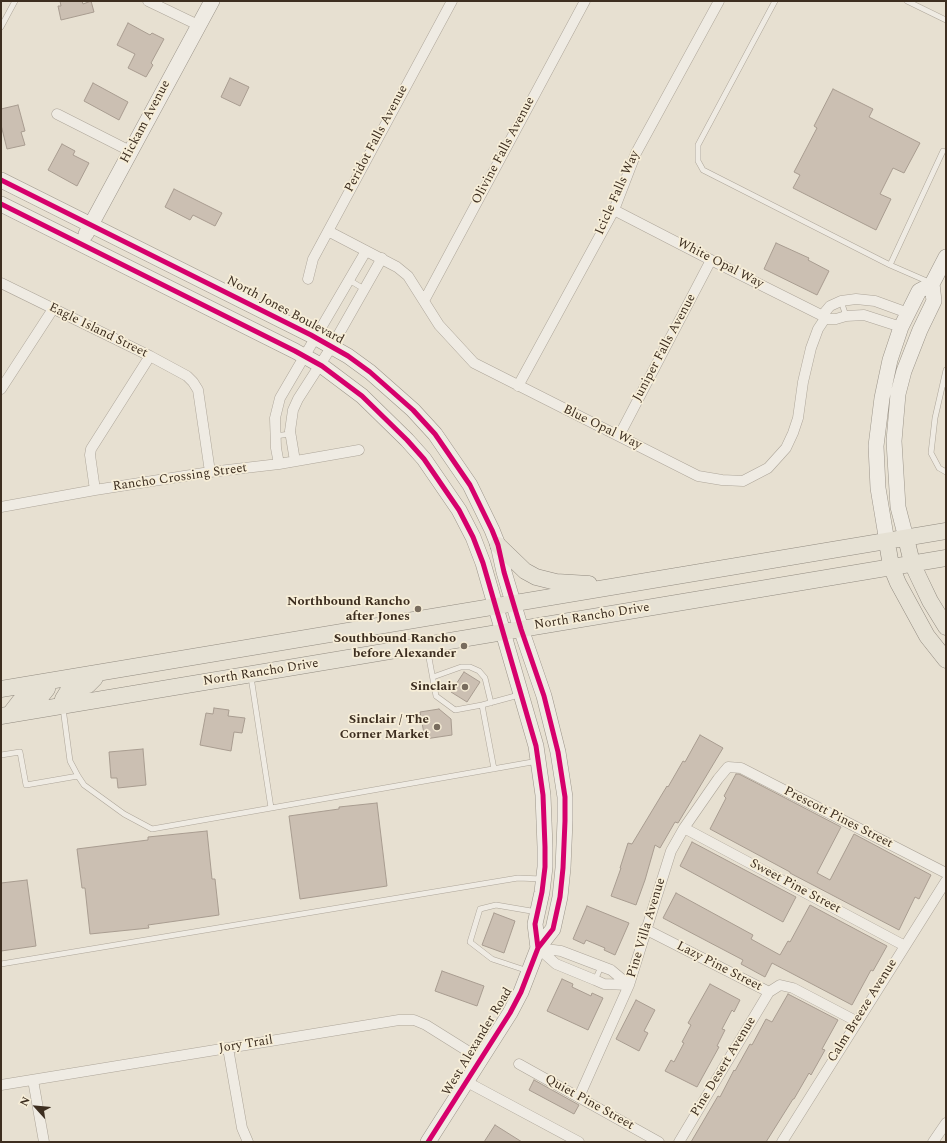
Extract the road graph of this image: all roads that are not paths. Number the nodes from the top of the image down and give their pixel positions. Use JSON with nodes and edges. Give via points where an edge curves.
{"nodes":[{"id":1,"x":15,"y":1,"type":"edge"},
{"id":2,"x":148,"y":1,"type":"edge"},
{"id":3,"x":212,"y":1,"type":"edge"},
{"id":4,"x":452,"y":1,"type":"edge"},
{"id":5,"x":585,"y":1,"type":"edge"},
{"id":6,"x":718,"y":1,"type":"edge"},
{"id":7,"x":775,"y":1,"type":"edge"},
{"id":8,"x":907,"y":1,"type":"edge"},
{"id":9,"x":946,"y":20,"type":"edge"},
{"id":10,"x":198,"y":26,"type":"junction"},
{"id":11,"x":1,"y":27,"type":"edge"},
{"id":12,"x":57,"y":114,"type":"dead end"},
{"id":13,"x":946,"y":145,"type":"edge"},
{"id":14,"x":130,"y":151,"type":"junction"},
{"id":15,"x":945,"y":152,"type":"edge"},
{"id":16,"x":1,"y":180,"type":"edge"},
{"id":17,"x":1,"y":204,"type":"edge"},
{"id":18,"x":614,"y":210,"type":"junction"},
{"id":19,"x":91,"y":225,"type":"junction"},
{"id":20,"x":328,"y":231,"type":"junction"},
{"id":21,"x":81,"y":244,"type":"junction"},
{"id":22,"x":366,"y":251,"type":"junction"},
{"id":23,"x":946,"y":257,"type":"edge"},
{"id":24,"x":382,"y":258,"type":"junction"},
{"id":25,"x":710,"y":260,"type":"junction"},
{"id":26,"x":890,"y":265,"type":"junction"},
{"id":27,"x":308,"y":280,"type":"dead end"},
{"id":28,"x":349,"y":280,"type":"junction"},
{"id":29,"x":1,"y":283,"type":"edge"},
{"id":30,"x":932,"y":284,"type":"junction"},
{"id":31,"x":364,"y":289,"type":"junction"},
{"id":32,"x":424,"y":300,"type":"junction"},
{"id":33,"x":842,"y":301,"type":"junction"},
{"id":34,"x":53,"y":309,"type":"junction"},
{"id":35,"x":908,"y":313,"type":"junction"},
{"id":36,"x":846,"y":316,"type":"junction"},
{"id":37,"x":826,"y":317,"type":"junction"},
{"id":38,"x":901,"y":327,"type":"junction"},
{"id":39,"x":316,"y":337,"type":"junction"},
{"id":40,"x":332,"y":346,"type":"junction"},
{"id":41,"x":150,"y":356,"type":"junction"},
{"id":42,"x":304,"y":356,"type":"junction"},
{"id":43,"x":319,"y":365,"type":"junction"},
{"id":44,"x":946,"y":370,"type":"edge"},
{"id":45,"x":944,"y":384,"type":"edge"},
{"id":46,"x":518,"y":386,"type":"junction"},
{"id":47,"x":1,"y":389,"type":"edge"},
{"id":48,"x":290,"y":434,"type":"junction"},
{"id":49,"x":275,"y":436,"type":"junction"},
{"id":50,"x":618,"y":436,"type":"junction"},
{"id":51,"x":358,"y":450,"type":"dead end"},
{"id":52,"x":295,"y":461,"type":"junction"},
{"id":53,"x":279,"y":464,"type":"junction"},
{"id":54,"x":210,"y":472,"type":"junction"},
{"id":55,"x":946,"y":472,"type":"edge"},
{"id":56,"x":96,"y":490,"type":"junction"},
{"id":57,"x":1,"y":507,"type":"edge"},
{"id":58,"x":946,"y":531,"type":"edge"},
{"id":59,"x":906,"y":538,"type":"junction"},
{"id":60,"x":886,"y":542,"type":"junction"},
{"id":61,"x":498,"y":545,"type":"junction"},
{"id":62,"x":946,"y":558,"type":"edge"},
{"id":63,"x":912,"y":563,"type":"junction"},
{"id":64,"x":891,"y":566,"type":"junction"},
{"id":65,"x":620,"y":585,"type":"junction"},
{"id":66,"x":513,"y":603,"type":"junction"},
{"id":67,"x":495,"y":606,"type":"junction"},
{"id":68,"x":946,"y":627,"type":"edge"},
{"id":69,"x":521,"y":629,"type":"junction"},
{"id":70,"x":502,"y":631,"type":"junction"},
{"id":71,"x":427,"y":645,"type":"junction"},
{"id":72,"x":946,"y":660,"type":"edge"},
{"id":73,"x":100,"y":673,"type":"junction"},
{"id":74,"x":250,"y":674,"type":"junction"},
{"id":75,"x":433,"y":677,"type":"junction"},
{"id":76,"x":49,"y":681,"type":"junction"},
{"id":77,"x":1,"y":689,"type":"edge"},
{"id":78,"x":522,"y":694,"type":"junction"},
{"id":79,"x":491,"y":702,"type":"junction"},
{"id":80,"x":482,"y":705,"type":"junction"},
{"id":81,"x":62,"y":706,"type":"junction"},
{"id":82,"x":6,"y":715,"type":"edge"},
{"id":83,"x":1,"y":755,"type":"edge"},
{"id":84,"x":538,"y":761,"type":"junction"},
{"id":85,"x":728,"y":767,"type":"joint"},
{"id":86,"x":494,"y":769,"type":"junction"},
{"id":87,"x":78,"y":776,"type":"junction"},
{"id":88,"x":271,"y":808,"type":"junction"},
{"id":89,"x":684,"y":828,"type":"junction"},
{"id":90,"x":565,"y":830,"type":"junction"},
{"id":91,"x":946,"y":873,"type":"edge"},
{"id":92,"x":543,"y":879,"type":"junction"},
{"id":93,"x":946,"y":881,"type":"edge"},
{"id":94,"x":537,"y":912,"type":"junction"},
{"id":95,"x":645,"y":930,"type":"junction"},
{"id":96,"x":905,"y":946,"type":"junction"},
{"id":97,"x":538,"y":948,"type":"junction"},
{"id":98,"x":1,"y":964,"type":"edge"},
{"id":99,"x":601,"y":967,"type":"junction"},
{"id":100,"x":529,"y":972,"type":"junction"},
{"id":101,"x":595,"y":980,"type":"junction"},
{"id":102,"x":629,"y":984,"type":"junction"},
{"id":103,"x":769,"y":992,"type":"junction"},
{"id":104,"x":856,"y":1022,"type":"junction"},
{"id":105,"x":228,"y":1048,"type":"junction"},
{"id":106,"x":482,"y":1060,"type":"junction"},
{"id":107,"x":519,"y":1064,"type":"dead end"},
{"id":108,"x":33,"y":1080,"type":"junction"},
{"id":109,"x":467,"y":1082,"type":"junction"},
{"id":110,"x":1,"y":1085,"type":"edge"},
{"id":111,"x":579,"y":1098,"type":"junction"},
{"id":112,"x":946,"y":1123,"type":"edge"},
{"id":113,"x":44,"y":1142,"type":"edge"},
{"id":114,"x":248,"y":1142,"type":"edge"},
{"id":115,"x":428,"y":1142,"type":"edge"},
{"id":116,"x":579,"y":1142,"type":"edge"},
{"id":117,"x":659,"y":1142,"type":"edge"},
{"id":118,"x":679,"y":1142,"type":"edge"},
{"id":119,"x":782,"y":1142,"type":"edge"},
{"id":120,"x":933,"y":1142,"type":"edge"}],
"edges":[{"from":1,"to":11,"type":"lane"},
{"from":2,"to":10,"type":"street"},
{"from":3,"to":10,"type":"main road","name":"Hickam Avenue"},
{"from":4,"to":20,"type":"street","name":"Peridot Falls Avenue"},
{"from":5,"to":32,"type":"street","name":"Olivine Falls Avenue"},
{"from":6,"to":18,"type":"street","name":"Icicle Falls Way","via":[[636,153]]},
{"from":7,"to":26,"type":"lane","via":[[698,145],[698,161],[703,170]]},
{"from":8,"to":9,"type":"lane"},
{"from":10,"to":14,"type":"main road","name":"Hickam Avenue"},
{"from":12,"to":14,"type":"street"},
{"from":13,"to":15,"type":"lane"},
{"from":14,"to":19,"type":"main road","name":"Hickam Avenue"},
{"from":15,"to":26,"type":"lane"},
{"from":16,"to":19,"type":"main road","name":"North Jones Boulevard"},
{"from":17,"to":21,"type":"main road"},
{"from":18,"to":25,"type":"street","name":"White Opal Way"},
{"from":18,"to":46,"type":"street","name":"Icicle Falls Way"},
{"from":19,"to":21,"type":"main road","name":"Hickam Avenue"},
{"from":19,"to":39,"type":"main road","name":"North Jones Boulevard"},
{"from":20,"to":22,"type":"street","name":"Blue Opal Way"},
{"from":20,"to":27,"type":"street","name":"Peridot Falls Avenue","via":[[312,259]]},
{"from":21,"to":42,"type":"main road"},
{"from":22,"to":24,"type":"street","name":"Blue Opal Way"},
{"from":22,"to":28,"type":"street"},
{"from":23,"to":30,"type":"main road"},
{"from":24,"to":31,"type":"street"},
{"from":24,"to":32,"type":"street","name":"Blue Opal Way","via":[[408,276]]},
{"from":25,"to":37,"type":"street","name":"White Opal Way"},
{"from":25,"to":50,"type":"street","name":"Juniper Falls Avenue"},
{"from":26,"to":30,"type":"lane"},
{"from":28,"to":31,"type":"lane"},
{"from":28,"to":39,"type":"street"},
{"from":29,"to":34,"type":"street","name":"Eagle Island Street"},
{"from":30,"to":35,"type":"main road","via":[[919,291]]},
{"from":30,"to":59,"type":"main road","via":[[934,301],[904,372],[895,421],[898,507]]},
{"from":31,"to":40,"type":"street"},
{"from":32,"to":46,"type":"street","name":"Blue Opal Way","via":[[439,325],[474,363]]},
{"from":33,"to":35,"type":"street","name":"Blue Opal Way","via":[[875,301]]},
{"from":33,"to":36,"type":"lane"},
{"from":33,"to":37,"type":"street","name":"Blue Opal Way","via":[[830,306],[825,312]]},
{"from":34,"to":41,"type":"street","name":"Eagle Island Street"},
{"from":34,"to":47,"type":"street"},
{"from":35,"to":38,"type":"main road"},
{"from":36,"to":37,"type":"street","via":[[836,319]]},
{"from":36,"to":38,"type":"street","via":[[864,315]]},
{"from":37,"to":50,"type":"street","name":"Blue Opal Way","via":[[810,348],[793,433],[786,448],[768,468],[743,481],[698,476]]},
{"from":38,"to":60,"type":"main road","via":[[890,360],[882,398],[876,446],[878,488]]},
{"from":39,"to":40,"type":"main road","name":"North Jones Boulevard"},
{"from":39,"to":42,"type":"street"},
{"from":40,"to":43,"type":"street"},
{"from":40,"to":61,"type":"main road","name":"North Jones Boulevard","via":[[387,387],[435,434],[470,485],[483,508]]},
{"from":41,"to":54,"type":"street","name":"Eagle Island Street","via":[[187,376],[198,390]]},
{"from":41,"to":56,"type":"street","via":[[91,449]]},
{"from":42,"to":43,"type":"main road"},
{"from":42,"to":49,"type":"street","via":[[280,398],[275,418]]},
{"from":43,"to":48,"type":"street","via":[[293,410]]},
{"from":43,"to":67,"type":"main road","via":[[362,396],[424,458],[459,510],[473,537]]},
{"from":44,"to":45,"type":"lane"},
{"from":45,"to":55,"type":"lane","via":[[935,418],[932,453],[939,468]]},
{"from":46,"to":50,"type":"street","name":"Blue Opal Way"},
{"from":48,"to":49,"type":"lane"},
{"from":48,"to":52,"type":"street"},
{"from":49,"to":53,"type":"street"},
{"from":51,"to":52,"type":"street","name":"Rancho Crossing Street"},
{"from":52,"to":53,"type":"street","name":"Rancho Crossing Street"},
{"from":53,"to":54,"type":"street","name":"Rancho Crossing Street"},
{"from":54,"to":56,"type":"street","name":"Rancho Crossing Street"},
{"from":56,"to":57,"type":"street","name":"Rancho Crossing Street"},
{"from":58,"to":59,"type":"main road","name":"North Rancho Drive"},
{"from":59,"to":60,"type":"main road","name":"North Rancho Drive"},
{"from":59,"to":63,"type":"main road"},
{"from":60,"to":64,"type":"main road"},
{"from":60,"to":65,"type":"main road","name":"North Rancho Drive"},
{"from":61,"to":65,"type":"main road","via":[[525,571],[536,576],[556,582]]},
{"from":61,"to":66,"type":"main road","name":"North Jones Boulevard"},
{"from":62,"to":63,"type":"main road","name":"North Rancho Drive"},
{"from":63,"to":64,"type":"main road","name":"North Rancho Drive"},
{"from":63,"to":68,"type":"main road"},
{"from":64,"to":69,"type":"main road","name":"North Rancho Drive"},
{"from":64,"to":72,"type":"main road","via":[[927,636]]},
{"from":65,"to":66,"type":"main road","name":"North Rancho Drive"},
{"from":66,"to":67,"type":"main road","name":"North Rancho Drive"},
{"from":66,"to":69,"type":"main road","name":"North Jones Boulevard"},
{"from":67,"to":70,"type":"main road"},
{"from":67,"to":73,"type":"main road","name":"North Rancho Drive"},
{"from":69,"to":70,"type":"main road","name":"North Rancho Drive"},
{"from":69,"to":90,"type":"main road","name":"West Alexander Road","via":[[544,696],[558,752],[565,797]]},
{"from":70,"to":71,"type":"main road","name":"North Rancho Drive"},
{"from":70,"to":78,"type":"main road","name":"West Alexander Road"},
{"from":71,"to":74,"type":"main road","name":"North Rancho Drive"},
{"from":71,"to":75,"type":"lane"},
{"from":73,"to":76,"type":"main road","name":"North Rancho Drive"},
{"from":73,"to":81,"type":"main road","via":[[88,686],[68,691]]},
{"from":74,"to":81,"type":"main road","name":"North Rancho Drive"},
{"from":74,"to":88,"type":"lane"},
{"from":75,"to":79,"type":"lane","via":[[462,667],[470,667],[485,678]]},
{"from":75,"to":80,"type":"lane","via":[[436,696],[455,710]]},
{"from":76,"to":77,"type":"main road","name":"North Rancho Drive"},
{"from":76,"to":82,"type":"main road","via":[[43,694],[20,701]]},
{"from":78,"to":79,"type":"lane"},
{"from":78,"to":84,"type":"main road","name":"West Alexander Road"},
{"from":79,"to":80,"type":"lane"},
{"from":80,"to":86,"type":"lane"},
{"from":81,"to":82,"type":"main road","name":"North Rancho Drive"},
{"from":81,"to":87,"type":"lane","via":[[70,761]]},
{"from":83,"to":87,"type":"lane","via":[[20,752],[26,785]]},
{"from":84,"to":86,"type":"lane"},
{"from":84,"to":90,"type":"main road","via":[[548,768],[554,816]]},
{"from":84,"to":92,"type":"main road","name":"West Alexander Road","via":[[545,820]]},
{"from":85,"to":89,"type":"street","name":"Pine Villa Avenue"},
{"from":85,"to":91,"type":"street","name":"Prescott Pines Street","via":[[741,768]]},
{"from":86,"to":88,"type":"lane"},
{"from":87,"to":88,"type":"lane","via":[[84,785],[124,814],[152,829]]},
{"from":89,"to":95,"type":"street","name":"Pine Villa Avenue","via":[[671,851]]},
{"from":89,"to":96,"type":"street","name":"Sweet Pine Street"},
{"from":90,"to":97,"type":"main road","name":"West Alexander Road","via":[[560,897],[553,929]]},
{"from":92,"to":94,"type":"main road","name":"West Alexander Road"},
{"from":92,"to":98,"type":"lane","via":[[518,878]]},
{"from":93,"to":96,"type":"street","name":"Calm Breeze Avenue"},
{"from":94,"to":97,"type":"main road","name":"West Alexander Road","via":[[535,924]]},
{"from":94,"to":100,"type":"lane","via":[[496,905],[480,909],[470,942],[492,959]]},
{"from":95,"to":102,"type":"street","name":"Pine Villa Avenue"},
{"from":95,"to":103,"type":"street","name":"Lazy Pine Street"},
{"from":96,"to":104,"type":"street","name":"Calm Breeze Avenue"},
{"from":97,"to":99,"type":"street","via":[[561,952]]},
{"from":97,"to":100,"type":"main road","name":"West Alexander Road"},
{"from":97,"to":101,"type":"street","via":[[556,964]]},
{"from":99,"to":101,"type":"lane"},
{"from":99,"to":102,"type":"street","via":[[611,970]]},
{"from":100,"to":106,"type":"main road","name":"West Alexander Road","via":[[510,1013]]},
{"from":101,"to":102,"type":"street","via":[[604,984]]},
{"from":102,"to":111,"type":"street","name":"Pine Villa Avenue"},
{"from":103,"to":104,"type":"street","name":"Lazy Pine Street","via":[[780,985],[793,988]]},
{"from":103,"to":118,"type":"street","name":"Pine Desert Avenue"},
{"from":104,"to":119,"type":"street","name":"Calm Breeze Avenue"},
{"from":105,"to":106,"type":"street","name":"Jory Trail","via":[[399,1020],[414,1020]]},
{"from":105,"to":108,"type":"street","name":"Jory Trail"},
{"from":105,"to":114,"type":"street","via":[[242,1128]]},
{"from":106,"to":109,"type":"main road","name":"West Alexander Road"},
{"from":107,"to":111,"type":"street","name":"Quiet Pine Street"},
{"from":108,"to":110,"type":"street","name":"Jory Trail"},
{"from":108,"to":113,"type":"street"},
{"from":109,"to":115,"type":"main road","name":"West Alexander Road"},
{"from":109,"to":116,"type":"street"},
{"from":111,"to":117,"type":"street","name":"Quiet Pine Street"},
{"from":112,"to":120,"type":"street"}]}
